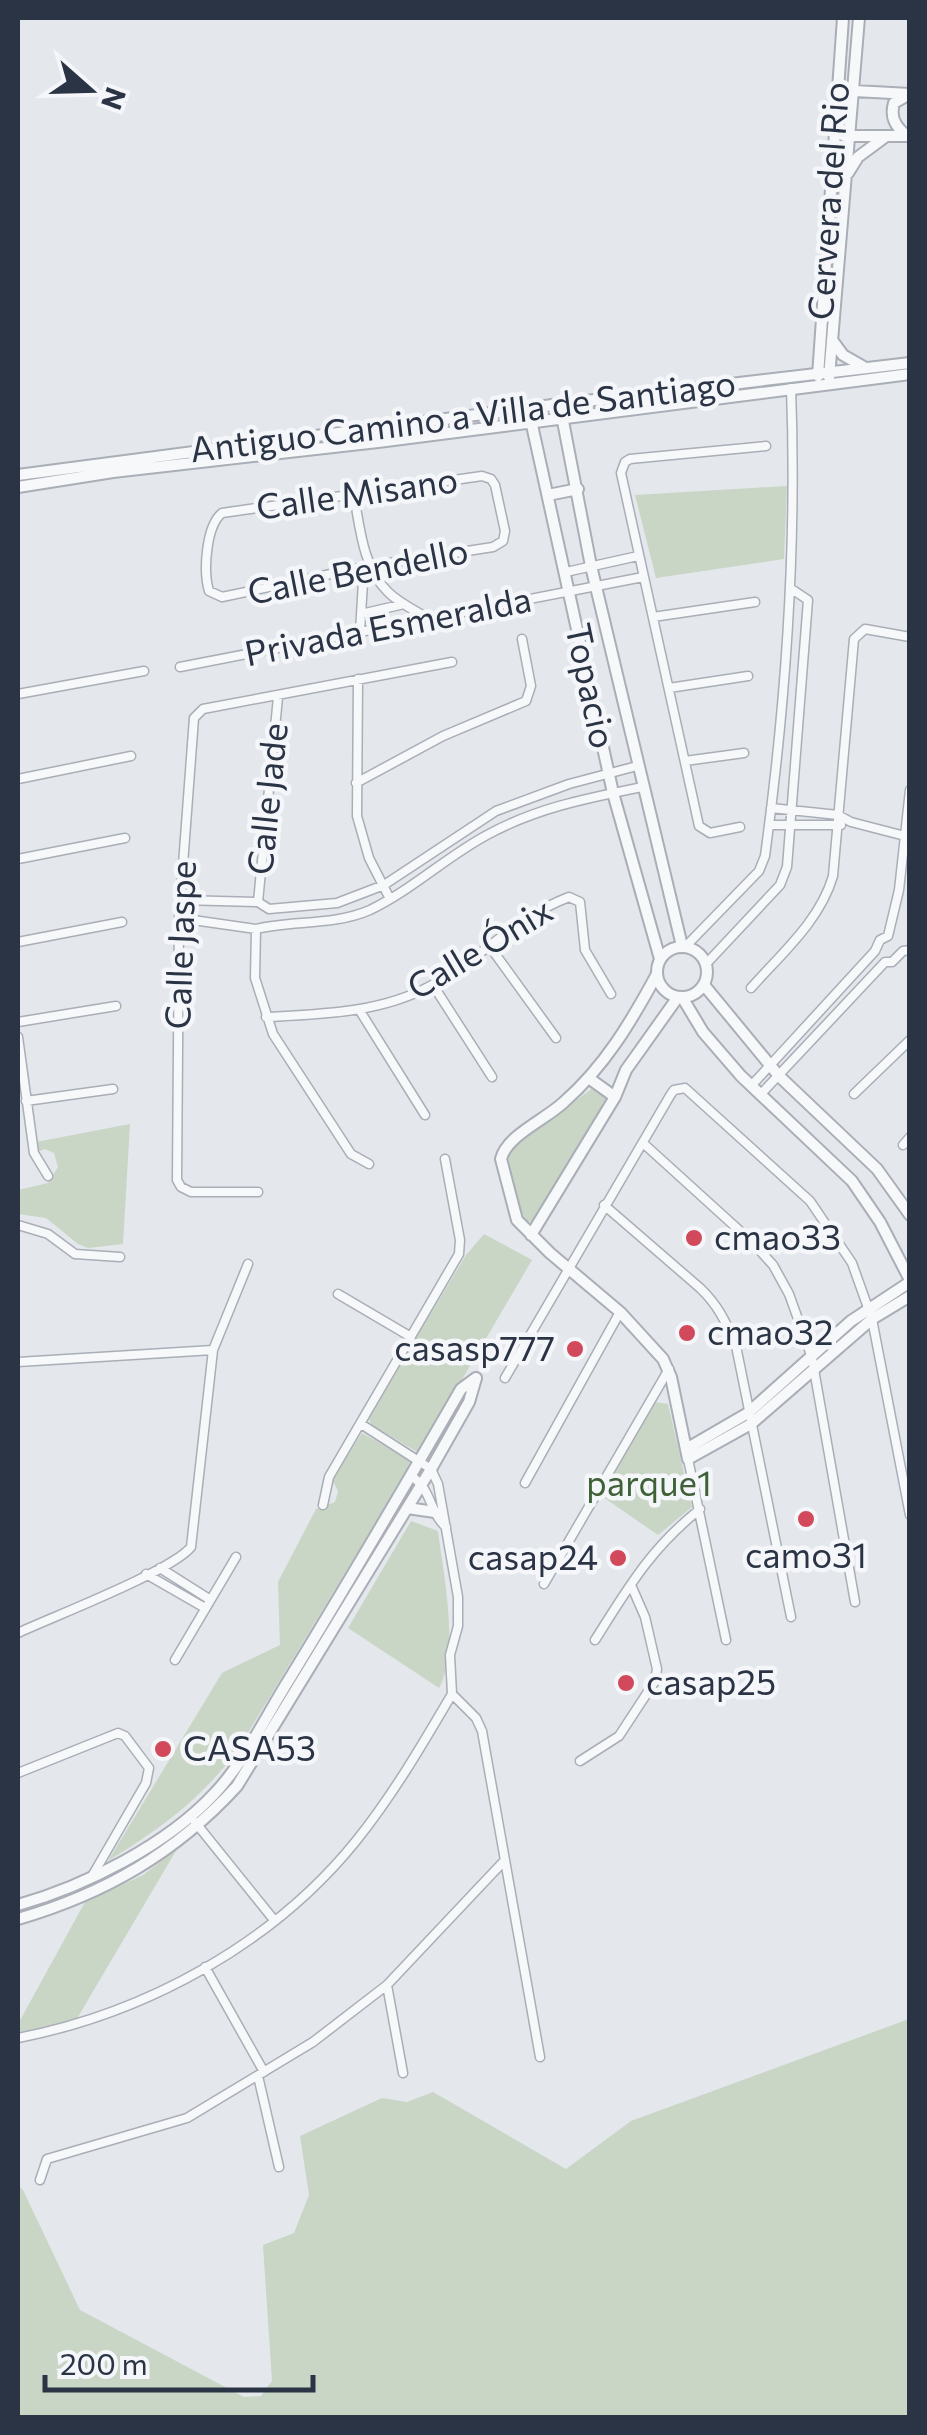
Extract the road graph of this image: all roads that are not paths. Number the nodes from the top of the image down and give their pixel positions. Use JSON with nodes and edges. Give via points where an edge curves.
{"nodes":[{"id":1,"x":843,"y":18,"type":"edge"},
{"id":2,"x":860,"y":18,"type":"edge"},
{"id":3,"x":836,"y":90,"type":"junction"},
{"id":4,"x":852,"y":92,"type":"junction"},
{"id":5,"x":909,"y":94,"type":"edge"},
{"id":6,"x":833,"y":134,"type":"junction"},
{"id":7,"x":848,"y":136,"type":"junction"},
{"id":8,"x":888,"y":136,"type":"junction"},
{"id":9,"x":908,"y":136,"type":"edge"},
{"id":10,"x":844,"y":183,"type":"junction"},
{"id":11,"x":831,"y":339,"type":"junction"},
{"id":12,"x":910,"y":363,"type":"edge"},
{"id":13,"x":865,"y":368,"type":"junction"},
{"id":14,"x":910,"y":374,"type":"edge"},
{"id":15,"x":823,"y":378,"type":"junction"},
{"id":16,"x":792,"y":388,"type":"junction"},
{"id":17,"x":560,"y":404,"type":"junction"},
{"id":18,"x":530,"y":416,"type":"junction"},
{"id":19,"x":562,"y":418,"type":"junction"},
{"id":20,"x":766,"y":446,"type":"dead end"},
{"id":21,"x":18,"y":475,"type":"edge"},
{"id":22,"x":18,"y":487,"type":"edge"},
{"id":23,"x":578,"y":490,"type":"junction"},
{"id":24,"x":548,"y":495,"type":"junction"},
{"id":25,"x":354,"y":496,"type":"junction"},
{"id":26,"x":503,"y":541,"type":"joint"},
{"id":27,"x":638,"y":556,"type":"junction"},
{"id":28,"x":368,"y":563,"type":"junction"},
{"id":29,"x":591,"y":566,"type":"junction"},
{"id":30,"x":566,"y":572,"type":"junction"},
{"id":31,"x":642,"y":577,"type":"junction"},
{"id":32,"x":596,"y":588,"type":"junction"},
{"id":33,"x":790,"y":588,"type":"junction"},
{"id":34,"x":570,"y":593,"type":"junction"},
{"id":35,"x":213,"y":595,"type":"joint"},
{"id":36,"x":755,"y":602,"type":"dead end"},
{"id":37,"x":404,"y":604,"type":"junction"},
{"id":38,"x":361,"y":614,"type":"junction"},
{"id":39,"x":652,"y":617,"type":"junction"},
{"id":40,"x":428,"y":618,"type":"junction"},
{"id":41,"x":360,"y":632,"type":"junction"},
{"id":42,"x":910,"y":637,"type":"edge"},
{"id":43,"x":522,"y":639,"type":"dead end"},
{"id":44,"x":452,"y":662,"type":"dead end"},
{"id":45,"x":180,"y":667,"type":"dead end"},
{"id":46,"x":144,"y":671,"type":"dead end"},
{"id":47,"x":748,"y":676,"type":"dead end"},
{"id":48,"x":358,"y":679,"type":"junction"},
{"id":49,"x":669,"y":688,"type":"junction"},
{"id":50,"x":18,"y":694,"type":"edge"},
{"id":51,"x":278,"y":697,"type":"junction"},
{"id":52,"x":744,"y":753,"type":"dead end"},
{"id":53,"x":131,"y":756,"type":"dead end"},
{"id":54,"x":685,"y":762,"type":"junction"},
{"id":55,"x":638,"y":766,"type":"junction"},
{"id":56,"x":609,"y":773,"type":"junction"},
{"id":57,"x":18,"y":779,"type":"edge"},
{"id":58,"x":356,"y":783,"type":"junction"},
{"id":59,"x":570,"y":784,"type":"junction"},
{"id":60,"x":642,"y":787,"type":"junction"},
{"id":61,"x":910,"y":790,"type":"edge"},
{"id":62,"x":613,"y":794,"type":"junction"},
{"id":63,"x":574,"y":800,"type":"junction"},
{"id":64,"x":772,"y":808,"type":"junction"},
{"id":65,"x":794,"y":811,"type":"junction"},
{"id":66,"x":838,"y":815,"type":"junction"},
{"id":67,"x":850,"y":822,"type":"junction"},
{"id":68,"x":770,"y":825,"type":"junction"},
{"id":69,"x":792,"y":826,"type":"junction"},
{"id":70,"x":838,"y":826,"type":"junction"},
{"id":71,"x":740,"y":827,"type":"dead end"},
{"id":72,"x":907,"y":836,"type":"edge"},
{"id":73,"x":125,"y":838,"type":"dead end"},
{"id":74,"x":18,"y":859,"type":"edge"},
{"id":75,"x":384,"y":885,"type":"junction"},
{"id":76,"x":390,"y":898,"type":"junction"},
{"id":77,"x":181,"y":900,"type":"junction"},
{"id":78,"x":254,"y":903,"type":"junction"},
{"id":79,"x":269,"y":909,"type":"junction"},
{"id":80,"x":180,"y":918,"type":"junction"},
{"id":81,"x":248,"y":921,"type":"junction"},
{"id":82,"x":122,"y":922,"type":"dead end"},
{"id":83,"x":266,"y":925,"type":"junction"},
{"id":84,"x":888,"y":936,"type":"junction"},
{"id":85,"x":18,"y":942,"type":"edge"},
{"id":86,"x":488,"y":944,"type":"junction"},
{"id":87,"x":684,"y":946,"type":"junction"},
{"id":88,"x":906,"y":950,"type":"edge"},
{"id":89,"x":874,"y":951,"type":"junction"},
{"id":90,"x":660,"y":959,"type":"junction"},
{"id":91,"x":885,"y":962,"type":"junction"},
{"id":92,"x":706,"y":964,"type":"junction"},
{"id":93,"x":656,"y":974,"type":"junction"},
{"id":94,"x":433,"y":985,"type":"junction"},
{"id":95,"x":704,"y":985,"type":"junction"},
{"id":96,"x":751,"y":988,"type":"dead end"},
{"id":97,"x":611,"y":994,"type":"dead end"},
{"id":98,"x":680,"y":997,"type":"junction"},
{"id":99,"x":116,"y":1006,"type":"dead end"},
{"id":100,"x":360,"y":1011,"type":"junction"},
{"id":101,"x":266,"y":1017,"type":"junction"},
{"id":102,"x":18,"y":1022,"type":"edge"},
{"id":103,"x":629,"y":1025,"type":"junction"},
{"id":104,"x":799,"y":1034,"type":"junction"},
{"id":105,"x":18,"y":1037,"type":"edge"},
{"id":106,"x":556,"y":1038,"type":"dead end"},
{"id":107,"x":647,"y":1040,"type":"junction"},
{"id":108,"x":910,"y":1040,"type":"edge"},
{"id":109,"x":809,"y":1043,"type":"junction"},
{"id":110,"x":606,"y":1058,"type":"junction"},
{"id":111,"x":770,"y":1065,"type":"junction"},
{"id":112,"x":626,"y":1070,"type":"junction"},
{"id":113,"x":779,"y":1076,"type":"junction"},
{"id":114,"x":492,"y":1077,"type":"dead end"},
{"id":115,"x":590,"y":1078,"type":"junction"},
{"id":116,"x":113,"y":1089,"type":"dead end"},
{"id":117,"x":755,"y":1091,"type":"junction"},
{"id":118,"x":854,"y":1094,"type":"dead end"},
{"id":119,"x":615,"y":1097,"type":"junction"},
{"id":120,"x":26,"y":1102,"type":"junction"},
{"id":121,"x":425,"y":1115,"type":"dead end"},
{"id":122,"x":643,"y":1143,"type":"junction"},
{"id":123,"x":446,"y":1159,"type":"dead end"},
{"id":124,"x":369,"y":1164,"type":"dead end"},
{"id":125,"x":48,"y":1176,"type":"dead end"},
{"id":126,"x":258,"y":1192,"type":"dead end"},
{"id":127,"x":604,"y":1205,"type":"junction"},
{"id":128,"x":910,"y":1215,"type":"edge"},
{"id":129,"x":18,"y":1226,"type":"edge"},
{"id":130,"x":531,"y":1235,"type":"junction"},
{"id":131,"x":120,"y":1257,"type":"dead end"},
{"id":132,"x":248,"y":1264,"type":"dead end"},
{"id":133,"x":567,"y":1267,"type":"junction"},
{"id":134,"x":910,"y":1281,"type":"edge"},
{"id":135,"x":338,"y":1294,"type":"dead end"},
{"id":136,"x":910,"y":1296,"type":"edge"},
{"id":137,"x":869,"y":1306,"type":"junction"},
{"id":138,"x":620,"y":1312,"type":"junction"},
{"id":139,"x":872,"y":1319,"type":"junction"},
{"id":140,"x":412,"y":1337,"type":"junction"},
{"id":141,"x":213,"y":1350,"type":"junction"},
{"id":142,"x":812,"y":1358,"type":"junction"},
{"id":143,"x":18,"y":1362,"type":"edge"},
{"id":144,"x":669,"y":1369,"type":"junction"},
{"id":145,"x":813,"y":1372,"type":"junction"},
{"id":146,"x":505,"y":1378,"type":"dead end"},
{"id":147,"x":750,"y":1418,"type":"junction"},
{"id":148,"x":361,"y":1424,"type":"junction"},
{"id":149,"x":687,"y":1454,"type":"junction"},
{"id":150,"x":419,"y":1461,"type":"junction"},
{"id":151,"x":432,"y":1469,"type":"junction"},
{"id":152,"x":411,"y":1476,"type":"junction"},
{"id":153,"x":422,"y":1483,"type":"junction"},
{"id":154,"x":526,"y":1483,"type":"dead end"},
{"id":155,"x":323,"y":1505,"type":"dead end"},
{"id":156,"x":407,"y":1508,"type":"junction"},
{"id":157,"x":700,"y":1509,"type":"junction"},
{"id":158,"x":436,"y":1512,"type":"junction"},
{"id":159,"x":910,"y":1515,"type":"edge"},
{"id":160,"x":446,"y":1528,"type":"junction"},
{"id":161,"x":236,"y":1557,"type":"dead end"},
{"id":162,"x":160,"y":1568,"type":"junction"},
{"id":163,"x":146,"y":1574,"type":"junction"},
{"id":164,"x":544,"y":1584,"type":"dead end"},
{"id":165,"x":631,"y":1585,"type":"junction"},
{"id":166,"x":856,"y":1602,"type":"dead end"},
{"id":167,"x":207,"y":1604,"type":"junction"},
{"id":168,"x":791,"y":1617,"type":"dead end"},
{"id":169,"x":18,"y":1634,"type":"edge"},
{"id":170,"x":596,"y":1640,"type":"dead end"},
{"id":171,"x":726,"y":1640,"type":"dead end"},
{"id":172,"x":175,"y":1660,"type":"dead end"},
{"id":173,"x":452,"y":1694,"type":"junction"},
{"id":174,"x":580,"y":1761,"type":"dead end"},
{"id":175,"x":18,"y":1773,"type":"edge"},
{"id":176,"x":190,"y":1815,"type":"junction"},
{"id":177,"x":198,"y":1827,"type":"junction"},
{"id":178,"x":505,"y":1860,"type":"junction"},
{"id":179,"x":90,"y":1877,"type":"junction"},
{"id":180,"x":91,"y":1893,"type":"junction"},
{"id":181,"x":18,"y":1905,"type":"edge"},
{"id":182,"x":18,"y":1918,"type":"edge"},
{"id":183,"x":274,"y":1920,"type":"junction"},
{"id":184,"x":205,"y":1967,"type":"junction"},
{"id":185,"x":387,"y":1985,"type":"junction"},
{"id":186,"x":18,"y":2038,"type":"edge"},
{"id":187,"x":540,"y":2056,"type":"dead end"},
{"id":188,"x":261,"y":2074,"type":"junction"},
{"id":189,"x":402,"y":2074,"type":"dead end"},
{"id":190,"x":279,"y":2167,"type":"dead end"},
{"id":191,"x":40,"y":2180,"type":"dead end"}],
"edges":[{"from":1,"to":3,"type":"street","name":"Cervera del Rio"},
{"from":2,"to":4,"type":"street","name":"Cervera del Rio"},
{"from":3,"to":4,"type":"street"},
{"from":3,"to":6,"type":"street","name":"Cervera del Rio"},
{"from":4,"to":5,"type":"street"},
{"from":4,"to":7,"type":"street","name":"Cervera del Rio"},
{"from":5,"to":9,"type":"street","via":[[892,110]]},
{"from":6,"to":7,"type":"street"},
{"from":6,"to":15,"type":"street","name":"Cervera del Rio"},
{"from":7,"to":8,"type":"street"},
{"from":7,"to":10,"type":"street","name":"Cervera del Rio"},
{"from":8,"to":9,"type":"street"},
{"from":8,"to":10,"type":"street","via":[[858,157]]},
{"from":10,"to":11,"type":"street","name":"Cervera del Rio"},
{"from":11,"to":13,"type":"street"},
{"from":11,"to":15,"type":"street","name":"Cervera del Rio"},
{"from":12,"to":13,"type":"street","name":"Antiguo Camino a Villa de Santiago"},
{"from":13,"to":15,"type":"street","name":"Antiguo Camino a Villa de Santiago"},
{"from":14,"to":15,"type":"street"},
{"from":15,"to":16,"type":"street"},
{"from":15,"to":17,"type":"street","name":"Antiguo Camino a Villa de Santiago"},
{"from":16,"to":19,"type":"street"},
{"from":16,"to":33,"type":"street"},
{"from":17,"to":18,"type":"street","name":"Antiguo Camino a Villa de Santiago"},
{"from":17,"to":19,"type":"street","name":"Topacio"},
{"from":18,"to":19,"type":"street"},
{"from":18,"to":21,"type":"street","name":"Antiguo Camino a Villa de Santiago"},
{"from":18,"to":22,"type":"street"},
{"from":18,"to":24,"type":"street","name":"Topacio"},
{"from":19,"to":23,"type":"street","name":"Topacio"},
{"from":20,"to":27,"type":"street","via":[[625,462],[621,473]]},
{"from":23,"to":24,"type":"street"},
{"from":23,"to":29,"type":"street","name":"Topacio"},
{"from":24,"to":30,"type":"street","name":"Topacio"},
{"from":25,"to":26,"type":"street","name":"Calle Misano","via":[[482,476],[491,479]]},
{"from":25,"to":28,"type":"street"},
{"from":25,"to":35,"type":"street","name":"Calle Misano","via":[[222,512],[212,527],[206,580]]},
{"from":26,"to":28,"type":"street","name":"Calle Bendello"},
{"from":27,"to":29,"type":"street"},
{"from":27,"to":31,"type":"street"},
{"from":28,"to":35,"type":"street","name":"Calle Bendello"},
{"from":28,"to":37,"type":"street"},
{"from":28,"to":38,"type":"street"},
{"from":29,"to":30,"type":"street"},
{"from":29,"to":32,"type":"street","name":"Topacio"},
{"from":30,"to":34,"type":"street","name":"Topacio"},
{"from":31,"to":32,"type":"street","name":"Privada Esmeralda"},
{"from":31,"to":39,"type":"street"},
{"from":32,"to":34,"type":"street","name":"Privada Esmeralda"},
{"from":32,"to":55,"type":"street","name":"Topacio"},
{"from":33,"to":64,"type":"street"},
{"from":33,"to":65,"type":"street","via":[[808,600]]},
{"from":34,"to":40,"type":"street","name":"Privada Esmeralda"},
{"from":34,"to":56,"type":"street","name":"Topacio"},
{"from":36,"to":39,"type":"street"},
{"from":37,"to":38,"type":"street"},
{"from":37,"to":40,"type":"street"},
{"from":38,"to":41,"type":"street"},
{"from":39,"to":49,"type":"street"},
{"from":40,"to":41,"type":"street","name":"Privada Esmeralda"},
{"from":41,"to":45,"type":"street","name":"Privada Esmeralda"},
{"from":42,"to":66,"type":"street","via":[[873,629],[859,632],[851,646]]},
{"from":43,"to":58,"type":"street","via":[[530,697]]},
{"from":44,"to":48,"type":"street"},
{"from":46,"to":50,"type":"street"},
{"from":47,"to":49,"type":"street"},
{"from":48,"to":51,"type":"street"},
{"from":48,"to":58,"type":"street"},
{"from":49,"to":54,"type":"street"},
{"from":51,"to":77,"type":"street","name":"Calle Jaspe","via":[[197,712]]},
{"from":51,"to":78,"type":"street","name":"Calle Jade"},
{"from":52,"to":54,"type":"street"},
{"from":53,"to":57,"type":"street"},
{"from":54,"to":71,"type":"street","via":[[699,826],[706,832]]},
{"from":55,"to":56,"type":"street"},
{"from":55,"to":60,"type":"street","name":"Topacio"},
{"from":56,"to":59,"type":"street"},
{"from":56,"to":62,"type":"street","name":"Topacio"},
{"from":58,"to":75,"type":"street","via":[[360,831]]},
{"from":59,"to":63,"type":"street"},
{"from":59,"to":75,"type":"street","via":[[496,811]]},
{"from":60,"to":62,"type":"street"},
{"from":60,"to":87,"type":"street","name":"Topacio"},
{"from":61,"to":72,"type":"street"},
{"from":62,"to":63,"type":"street"},
{"from":62,"to":90,"type":"street","name":"Topacio"},
{"from":63,"to":76,"type":"street","via":[[485,835]]},
{"from":64,"to":65,"type":"street"},
{"from":64,"to":68,"type":"street"},
{"from":65,"to":66,"type":"street"},
{"from":65,"to":69,"type":"street"},
{"from":66,"to":67,"type":"street"},
{"from":66,"to":70,"type":"street"},
{"from":67,"to":70,"type":"street"},
{"from":67,"to":72,"type":"street"},
{"from":68,"to":69,"type":"street"},
{"from":68,"to":87,"type":"street","via":[[759,871]]},
{"from":69,"to":70,"type":"street"},
{"from":69,"to":92,"type":"street","via":[[780,886]]},
{"from":70,"to":96,"type":"street","via":[[822,905]]},
{"from":72,"to":84,"type":"street"},
{"from":73,"to":74,"type":"street"},
{"from":75,"to":76,"type":"street"},
{"from":75,"to":79,"type":"street","via":[[337,904]]},
{"from":76,"to":83,"type":"street","via":[[348,918]]},
{"from":77,"to":78,"type":"street"},
{"from":77,"to":80,"type":"street","name":"Calle Jaspe"},
{"from":78,"to":79,"type":"street"},
{"from":78,"to":81,"type":"street","name":"Calle Jade"},
{"from":79,"to":83,"type":"street","name":"Calle Jade"},
{"from":80,"to":81,"type":"street"},
{"from":80,"to":126,"type":"street","name":"Calle Jaspe","via":[[177,1180],[191,1192]]},
{"from":81,"to":83,"type":"street"},
{"from":81,"to":101,"type":"street"},
{"from":82,"to":85,"type":"street"},
{"from":84,"to":88,"type":"street"},
{"from":84,"to":89,"type":"street"},
{"from":86,"to":94,"type":"street","name":"Calle Ónix"},
{"from":86,"to":97,"type":"street","name":"Calle Ónix","via":[[539,911],[576,898],[583,908],[585,950]]},
{"from":86,"to":106,"type":"street"},
{"from":87,"to":90,"type":"street"},
{"from":87,"to":92,"type":"street"},
{"from":88,"to":91,"type":"street"},
{"from":89,"to":91,"type":"street"},
{"from":89,"to":104,"type":"street"},
{"from":90,"to":93,"type":"street"},
{"from":91,"to":109,"type":"street"},
{"from":92,"to":95,"type":"street"},
{"from":93,"to":98,"type":"street","via":[[663,989]]},
{"from":93,"to":103,"type":"street"},
{"from":94,"to":100,"type":"street","name":"Calle Ónix"},
{"from":94,"to":114,"type":"street"},
{"from":95,"to":98,"type":"street"},
{"from":95,"to":111,"type":"street"},
{"from":98,"to":107,"type":"street"},
{"from":98,"to":117,"type":"street"},
{"from":99,"to":102,"type":"street"},
{"from":100,"to":101,"type":"street","name":"Calle Ónix"},
{"from":100,"to":121,"type":"street"},
{"from":101,"to":124,"type":"street","via":[[351,1154]]},
{"from":103,"to":107,"type":"street"},
{"from":103,"to":110,"type":"street"},
{"from":104,"to":109,"type":"street"},
{"from":104,"to":111,"type":"street"},
{"from":105,"to":120,"type":"street"},
{"from":107,"to":112,"type":"street"},
{"from":108,"to":118,"type":"street"},
{"from":109,"to":113,"type":"street"},
{"from":110,"to":112,"type":"street"},
{"from":110,"to":115,"type":"street"},
{"from":111,"to":113,"type":"street"},
{"from":111,"to":117,"type":"street"},
{"from":112,"to":119,"type":"street"},
{"from":113,"to":117,"type":"street"},
{"from":113,"to":128,"type":"street","via":[[878,1169]]},
{"from":115,"to":119,"type":"street"},
{"from":115,"to":130,"type":"street","via":[[502,1154],[517,1220]]},
{"from":116,"to":120,"type":"street"},
{"from":117,"to":134,"type":"street","via":[[852,1181]]},
{"from":119,"to":130,"type":"street"},
{"from":120,"to":125,"type":"street","via":[[34,1153]]},
{"from":122,"to":127,"type":"street"},
{"from":122,"to":137,"type":"street","via":[[671,1094],[690,1090],[810,1201],[852,1263]]},
{"from":122,"to":142,"type":"street","via":[[772,1265]]},
{"from":123,"to":140,"type":"street","via":[[459,1254]]},
{"from":127,"to":133,"type":"street"},
{"from":127,"to":147,"type":"street","via":[[715,1302],[736,1346]]},
{"from":129,"to":131,"type":"street","via":[[48,1234],[75,1254]]},
{"from":130,"to":133,"type":"street"},
{"from":132,"to":141,"type":"street"},
{"from":133,"to":138,"type":"street"},
{"from":133,"to":146,"type":"street"},
{"from":134,"to":137,"type":"street"},
{"from":135,"to":140,"type":"street"},
{"from":136,"to":139,"type":"street"},
{"from":137,"to":139,"type":"street"},
{"from":137,"to":142,"type":"street"},
{"from":138,"to":144,"type":"street"},
{"from":138,"to":154,"type":"street"},
{"from":139,"to":145,"type":"street"},
{"from":139,"to":159,"type":"street"},
{"from":140,"to":148,"type":"street"},
{"from":141,"to":143,"type":"street"},
{"from":141,"to":162,"type":"street","via":[[194,1537],[188,1552]]},
{"from":142,"to":145,"type":"street"},
{"from":142,"to":147,"type":"street"},
{"from":144,"to":149,"type":"street"},
{"from":144,"to":164,"type":"street"},
{"from":145,"to":147,"type":"street"},
{"from":145,"to":166,"type":"street"},
{"from":147,"to":149,"type":"street"},
{"from":147,"to":168,"type":"street"},
{"from":148,"to":150,"type":"street"},
{"from":148,"to":155,"type":"street","via":[[329,1478]]},
{"from":149,"to":157,"type":"street"},
{"from":150,"to":151,"type":"street"},
{"from":150,"to":151,"type":"street","via":[[461,1389],[476,1378]]},
{"from":150,"to":152,"type":"street"},
{"from":151,"to":153,"type":"street"},
{"from":151,"to":160,"type":"street"},
{"from":152,"to":153,"type":"street"},
{"from":152,"to":176,"type":"street","via":[[234,1769]]},
{"from":153,"to":156,"type":"street"},
{"from":153,"to":158,"type":"street"},
{"from":156,"to":158,"type":"street"},
{"from":156,"to":177,"type":"street","via":[[238,1786]]},
{"from":157,"to":165,"type":"street","via":[[657,1546]]},
{"from":157,"to":171,"type":"street"},
{"from":158,"to":160,"type":"street"},
{"from":160,"to":173,"type":"street","via":[[459,1613],[450,1654]]},
{"from":161,"to":167,"type":"street"},
{"from":162,"to":163,"type":"street"},
{"from":162,"to":167,"type":"street"},
{"from":163,"to":167,"type":"street"},
{"from":163,"to":169,"type":"street"},
{"from":165,"to":170,"type":"street"},
{"from":165,"to":174,"type":"street","via":[[646,1617],[656,1675],[619,1736]]},
{"from":167,"to":172,"type":"street"},
{"from":173,"to":178,"type":"street","via":[[480,1725]]},
{"from":173,"to":183,"type":"street","via":[[354,1844]]},
{"from":175,"to":179,"type":"street","via":[[118,1733],[149,1768]]},
{"from":176,"to":177,"type":"street"},
{"from":176,"to":179,"type":"street"},
{"from":177,"to":180,"type":"street","via":[[156,1859]]},
{"from":177,"to":183,"type":"street"},
{"from":178,"to":185,"type":"street"},
{"from":178,"to":187,"type":"street"},
{"from":179,"to":180,"type":"street"},
{"from":179,"to":181,"type":"street"},
{"from":180,"to":182,"type":"street"},
{"from":183,"to":184,"type":"street"},
{"from":184,"to":186,"type":"street","via":[[137,2003]]},
{"from":184,"to":188,"type":"street"},
{"from":185,"to":188,"type":"street"},
{"from":185,"to":189,"type":"street"},
{"from":188,"to":190,"type":"street"},
{"from":188,"to":191,"type":"street","via":[[188,2118],[47,2159]]}]}
